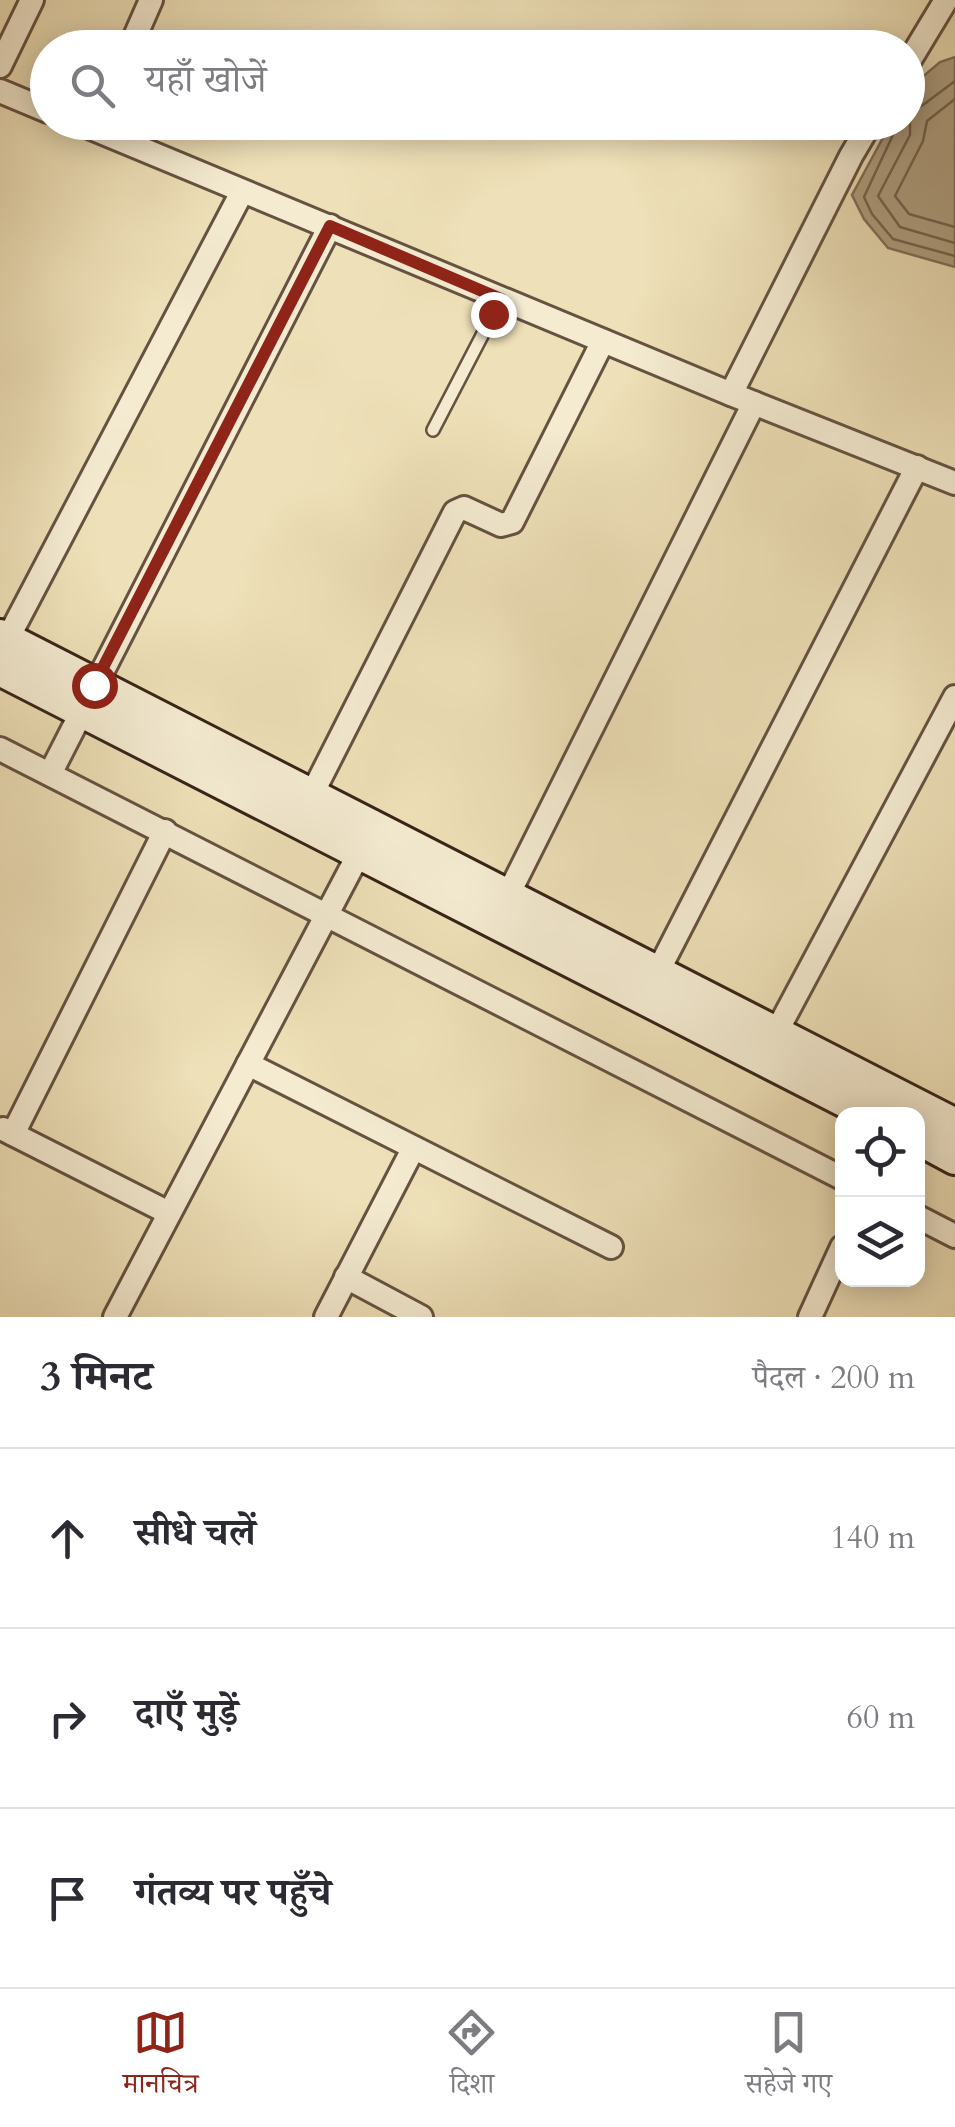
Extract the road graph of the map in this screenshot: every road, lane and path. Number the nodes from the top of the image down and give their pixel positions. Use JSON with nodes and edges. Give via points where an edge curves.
{"nodes":[{"id":1,"x":32,"y":0,"type":"edge"},
{"id":2,"x":151,"y":0,"type":"edge"},
{"id":3,"x":946,"y":0,"type":"edge"},
{"id":4,"x":138,"y":30,"type":"edge"},
{"id":5,"x":925,"y":35,"type":"edge"},
{"id":6,"x":0,"y":66,"type":"edge"},
{"id":7,"x":0,"y":91,"type":"edge"},
{"id":8,"x":30,"y":103,"type":"edge"},
{"id":9,"x":123,"y":140,"type":"edge"},
{"id":10,"x":860,"y":140,"type":"edge"},
{"id":11,"x":242,"y":192,"type":"junction"},
{"id":12,"x":330,"y":226,"type":"junction"},
{"id":13,"x":501,"y":299,"type":"junction"},
{"id":14,"x":603,"y":341,"type":"junction"},
{"id":15,"x":731,"y":394,"type":"junction"},
{"id":16,"x":754,"y":404,"type":"junction"},
{"id":17,"x":433,"y":430,"type":"dead end"},
{"id":18,"x":917,"y":468,"type":"junction"},
{"id":19,"x":955,"y":483,"type":"edge"},
{"id":20,"x":2,"y":648,"type":"edge"},
{"id":21,"x":955,"y":697,"type":"edge"},
{"id":22,"x":88,"y":698,"type":"junction"},
{"id":23,"x":6,"y":752,"type":"edge"},
{"id":24,"x":50,"y":774,"type":"junction"},
{"id":25,"x":0,"y":777,"type":"edge"},
{"id":26,"x":311,"y":796,"type":"junction"},
{"id":27,"x":164,"y":831,"type":"junction"},
{"id":28,"x":367,"y":840,"type":"junction"},
{"id":29,"x":507,"y":896,"type":"junction"},
{"id":30,"x":328,"y":914,"type":"junction"},
{"id":31,"x":651,"y":986,"type":"junction"},
{"id":32,"x":769,"y":1046,"type":"junction"},
{"id":33,"x":248,"y":1064,"type":"junction"},
{"id":34,"x":860,"y":1107,"type":"edge"},
{"id":35,"x":955,"y":1125,"type":"edge"},
{"id":36,"x":6,"y":1131,"type":"edge"},
{"id":37,"x":925,"y":1142,"type":"edge"},
{"id":38,"x":413,"y":1149,"type":"junction"},
{"id":39,"x":955,"y":1158,"type":"edge"},
{"id":40,"x":835,"y":1174,"type":"edge"},
{"id":41,"x":169,"y":1213,"type":"junction"},
{"id":42,"x":925,"y":1220,"type":"edge"},
{"id":43,"x":955,"y":1236,"type":"edge"},
{"id":44,"x":611,"y":1246,"type":"dead end"},
{"id":45,"x":835,"y":1262,"type":"edge"},
{"id":46,"x":346,"y":1277,"type":"junction"},
{"id":47,"x":115,"y":1317,"type":"edge"},
{"id":48,"x":326,"y":1317,"type":"edge"},
{"id":49,"x":422,"y":1317,"type":"edge"},
{"id":50,"x":810,"y":1317,"type":"edge"}],
"edges":[{"from":1,"to":6,"type":"street"},
{"from":2,"to":4,"type":"street"},
{"from":3,"to":5,"type":"street"},
{"from":7,"to":8,"type":"street"},
{"from":9,"to":11,"type":"street"},
{"from":10,"to":15,"type":"street"},
{"from":11,"to":12,"type":"street"},
{"from":11,"to":20,"type":"street"},
{"from":12,"to":13,"type":"street"},
{"from":12,"to":22,"type":"street"},
{"from":13,"to":14,"type":"street"},
{"from":13,"to":17,"type":"lane"},
{"from":14,"to":15,"type":"street"},
{"from":14,"to":26,"type":"street","via":[[512,522],[464,508],[455,512]]},
{"from":15,"to":16,"type":"street"},
{"from":16,"to":18,"type":"street"},
{"from":16,"to":29,"type":"street"},
{"from":18,"to":19,"type":"street"},
{"from":18,"to":31,"type":"street"},
{"from":20,"to":22,"type":"street"},
{"from":21,"to":32,"type":"street"},
{"from":22,"to":24,"type":"street"},
{"from":22,"to":26,"type":"street"},
{"from":22,"to":28,"type":"street"},
{"from":23,"to":24,"type":"street"},
{"from":23,"to":25,"type":"street"},
{"from":24,"to":27,"type":"street"},
{"from":26,"to":28,"type":"street"},
{"from":27,"to":30,"type":"street"},
{"from":27,"to":36,"type":"street"},
{"from":28,"to":29,"type":"street"},
{"from":28,"to":30,"type":"street"},
{"from":28,"to":31,"type":"street"},
{"from":29,"to":31,"type":"street"},
{"from":30,"to":33,"type":"street"},
{"from":30,"to":40,"type":"street"},
{"from":31,"to":32,"type":"street"},
{"from":32,"to":34,"type":"street"},
{"from":32,"to":35,"type":"street"},
{"from":33,"to":38,"type":"street"},
{"from":33,"to":41,"type":"street"},
{"from":36,"to":41,"type":"street"},
{"from":37,"to":39,"type":"street"},
{"from":38,"to":44,"type":"street"},
{"from":38,"to":46,"type":"street"},
{"from":41,"to":47,"type":"street"},
{"from":42,"to":43,"type":"street"},
{"from":45,"to":50,"type":"street"},
{"from":46,"to":48,"type":"street"},
{"from":46,"to":49,"type":"street"}]}
